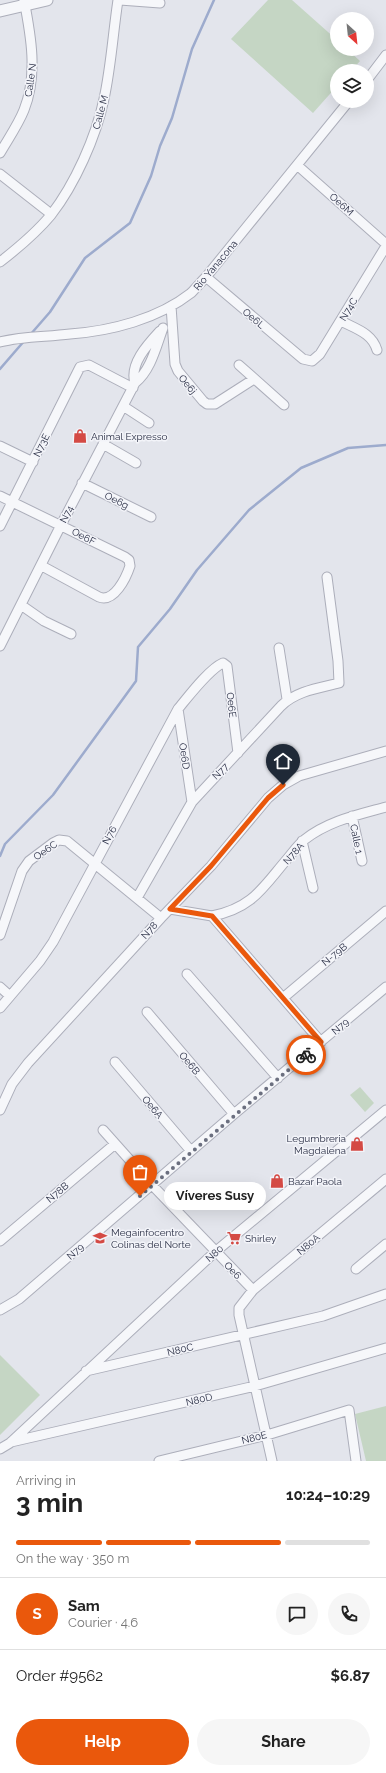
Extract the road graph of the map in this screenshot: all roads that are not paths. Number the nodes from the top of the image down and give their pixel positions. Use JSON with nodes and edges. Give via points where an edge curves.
{"nodes":[{"id":1,"x":47,"y":0,"type":"edge"},
{"id":2,"x":119,"y":0,"type":"edge"},
{"id":3,"x":25,"y":2,"type":"edge"},
{"id":4,"x":160,"y":3,"type":"dead end"},
{"id":5,"x":0,"y":11,"type":"edge"},
{"id":6,"x":386,"y":55,"type":"edge"},
{"id":7,"x":374,"y":71,"type":"edge"},
{"id":8,"x":343,"y":108,"type":"edge"},
{"id":9,"x":0,"y":153,"type":"edge"},
{"id":10,"x":297,"y":164,"type":"junction"},
{"id":11,"x":0,"y":174,"type":"edge"},
{"id":12,"x":51,"y":214,"type":"junction"},
{"id":13,"x":386,"y":245,"type":"edge"},
{"id":14,"x":0,"y":262,"type":"edge"},
{"id":15,"x":206,"y":277,"type":"junction"},
{"id":16,"x":171,"y":306,"type":"junction"},
{"id":17,"x":171,"y":320,"type":"junction"},
{"id":18,"x":341,"y":321,"type":"junction"},
{"id":19,"x":0,"y":342,"type":"edge"},
{"id":20,"x":377,"y":350,"type":"dead end"},
{"id":21,"x":303,"y":359,"type":"joint"},
{"id":22,"x":239,"y":365,"type":"dead end"},
{"id":23,"x":254,"y":379,"type":"junction"},
{"id":24,"x":134,"y":386,"type":"junction"},
{"id":25,"x":284,"y":405,"type":"dead end"},
{"id":26,"x":123,"y":406,"type":"junction"},
{"id":27,"x":149,"y":422,"type":"dead end"},
{"id":28,"x":103,"y":444,"type":"junction"},
{"id":29,"x":0,"y":446,"type":"edge"},
{"id":30,"x":32,"y":462,"type":"junction"},
{"id":31,"x":136,"y":463,"type":"dead end"},
{"id":32,"x":82,"y":482,"type":"junction"},
{"id":33,"x":0,"y":496,"type":"edge"},
{"id":34,"x":12,"y":502,"type":"junction"},
{"id":35,"x":151,"y":517,"type":"dead end"},
{"id":36,"x":61,"y":524,"type":"junction"},
{"id":37,"x":0,"y":526,"type":"edge"},
{"id":38,"x":42,"y":566,"type":"junction"},
{"id":39,"x":327,"y":577,"type":"dead end"},
{"id":40,"x":21,"y":605,"type":"junction"},
{"id":41,"x":71,"y":634,"type":"dead end"},
{"id":42,"x":0,"y":646,"type":"edge"},
{"id":43,"x":280,"y":648,"type":"dead end"},
{"id":44,"x":220,"y":664,"type":"joint"},
{"id":45,"x":287,"y":700,"type":"junction"},
{"id":46,"x":178,"y":709,"type":"junction"},
{"id":47,"x":386,"y":751,"type":"edge"},
{"id":48,"x":238,"y":753,"type":"junction"},
{"id":49,"x":192,"y":802,"type":"junction"},
{"id":50,"x":386,"y":807,"type":"edge"},
{"id":51,"x":352,"y":816,"type":"junction"},
{"id":52,"x":302,"y":841,"type":"junction"},
{"id":53,"x":362,"y":861,"type":"dead end"},
{"id":54,"x":94,"y":863,"type":"junction"},
{"id":55,"x":313,"y":888,"type":"dead end"},
{"id":56,"x":137,"y":898,"type":"junction"},
{"id":57,"x":170,"y":909,"type":"junction"},
{"id":58,"x":386,"y":911,"type":"edge"},
{"id":59,"x":212,"y":916,"type":"junction"},
{"id":60,"x":161,"y":918,"type":"junction"},
{"id":61,"x":0,"y":935,"type":"edge"},
{"id":62,"x":187,"y":974,"type":"dead end"},
{"id":63,"x":0,"y":987,"type":"edge"},
{"id":64,"x":386,"y":987,"type":"edge"},
{"id":65,"x":10,"y":996,"type":"junction"},
{"id":66,"x":283,"y":998,"type":"junction"},
{"id":67,"x":0,"y":1008,"type":"edge"},
{"id":68,"x":147,"y":1012,"type":"dead end"},
{"id":69,"x":321,"y":1042,"type":"junction"},
{"id":70,"x":115,"y":1062,"type":"dead end"},
{"id":71,"x":278,"y":1078,"type":"junction"},
{"id":72,"x":0,"y":1110,"type":"edge"},
{"id":73,"x":386,"y":1110,"type":"edge"},
{"id":74,"x":234,"y":1114,"type":"junction"},
{"id":75,"x":103,"y":1130,"type":"dead end"},
{"id":76,"x":114,"y":1144,"type":"junction"},
{"id":77,"x":191,"y":1151,"type":"junction"},
{"id":78,"x":386,"y":1179,"type":"edge"},
{"id":79,"x":152,"y":1185,"type":"junction"},
{"id":80,"x":0,"y":1241,"type":"edge"},
{"id":81,"x":386,"y":1244,"type":"edge"},
{"id":82,"x":215,"y":1252,"type":"junction"},
{"id":83,"x":356,"y":1269,"type":"dead end"},
{"id":84,"x":253,"y":1290,"type":"junction"},
{"id":85,"x":386,"y":1294,"type":"edge"},
{"id":86,"x":0,"y":1310,"type":"edge"},
{"id":87,"x":244,"y":1334,"type":"junction"},
{"id":88,"x":386,"y":1348,"type":"edge"},
{"id":89,"x":84,"y":1372,"type":"junction"},
{"id":90,"x":255,"y":1386,"type":"junction"},
{"id":91,"x":267,"y":1435,"type":"junction"},
{"id":92,"x":10,"y":1442,"type":"junction"},
{"id":93,"x":0,"y":1449,"type":"edge"},
{"id":94,"x":159,"y":1461,"type":"edge"},
{"id":95,"x":272,"y":1461,"type":"edge"},
{"id":96,"x":356,"y":1461,"type":"edge"}],
"edges":[{"from":1,"to":3,"type":"street"},
{"from":2,"to":4,"type":"street"},
{"from":2,"to":12,"type":"street","name":"Calle M","via":[[104,99],[95,131],[79,169]]},
{"from":3,"to":5,"type":"street"},
{"from":3,"to":9,"type":"street","name":"Calle N","via":[[33,57],[29,90],[19,122]]},
{"from":6,"to":7,"type":"street"},
{"from":8,"to":10,"type":"street","name":"Rio Yanacona"},
{"from":10,"to":13,"type":"street","name":"Oe6M"},
{"from":10,"to":15,"type":"street","name":"Rio Yanacona"},
{"from":11,"to":12,"type":"street"},
{"from":12,"to":14,"type":"street","name":"Calle M","via":[[26,241]]},
{"from":13,"to":18,"type":"street","name":"N74C"},
{"from":15,"to":16,"type":"street","name":"Rio Yanacona","via":[[192,292]]},
{"from":15,"to":21,"type":"street","name":"Oe6L"},
{"from":16,"to":17,"type":"street","name":"Oe6j"},
{"from":16,"to":19,"type":"street","name":"Rio Yanacona","via":[[126,324],[85,333]]},
{"from":17,"to":23,"type":"street","name":"Oe6j","via":[[175,364],[203,402],[215,404]]},
{"from":17,"to":24,"type":"street","via":[[150,342],[138,361],[133,374]]},
{"from":18,"to":20,"type":"street","via":[[374,340]]},
{"from":18,"to":21,"type":"street","name":"N74C","via":[[318,358],[312,361]]},
{"from":22,"to":23,"type":"street"},
{"from":23,"to":25,"type":"street"},
{"from":24,"to":26,"type":"street","name":"N74"},
{"from":24,"to":30,"type":"street","name":"N73E","via":[[89,364],[83,365],[77,371]]},
{"from":26,"to":27,"type":"street"},
{"from":26,"to":28,"type":"street","name":"N74"},
{"from":28,"to":31,"type":"street"},
{"from":28,"to":32,"type":"street","name":"N74"},
{"from":29,"to":30,"type":"street"},
{"from":30,"to":34,"type":"street","name":"N73E"},
{"from":32,"to":35,"type":"street","name":"Oe6g"},
{"from":32,"to":36,"type":"street","name":"N74"},
{"from":33,"to":34,"type":"street","name":"Oe6F"},
{"from":34,"to":36,"type":"street","name":"Oe6F"},
{"from":34,"to":37,"type":"street","name":"N73E"},
{"from":36,"to":38,"type":"street","name":"N74"},
{"from":36,"to":38,"type":"street","name":"Oe6F","via":[[125,557],[129,560],[130,566],[118,589],[106,599]]},
{"from":38,"to":40,"type":"street","name":"N74"},
{"from":39,"to":45,"type":"street","name":"N77","via":[[339,683],[300,693]]},
{"from":40,"to":41,"type":"street","via":[[44,621]]},
{"from":40,"to":42,"type":"street","name":"N74"},
{"from":43,"to":45,"type":"street"},
{"from":44,"to":46,"type":"street","name":"N76"},
{"from":44,"to":48,"type":"street","name":"Oe6E","via":[[225,663],[227,666]]},
{"from":45,"to":48,"type":"street","name":"N77"},
{"from":46,"to":49,"type":"street","name":"Oe6D"},
{"from":46,"to":54,"type":"street","name":"N76"},
{"from":47,"to":57,"type":"street","name":"N78","via":[[299,776],[283,785],[268,798],[211,866]]},
{"from":48,"to":49,"type":"street","name":"N77"},
{"from":49,"to":56,"type":"street","name":"N77"},
{"from":50,"to":51,"type":"street","name":"N78A"},
{"from":51,"to":52,"type":"street","name":"N78A","via":[[331,823]]},
{"from":51,"to":53,"type":"street","name":"Calle 1"},
{"from":52,"to":55,"type":"street"},
{"from":52,"to":59,"type":"street","name":"N78A","via":[[254,897],[236,909]]},
{"from":54,"to":56,"type":"street","name":"Oe6C"},
{"from":54,"to":61,"type":"street","name":"Oe6C","via":[[64,840],[59,840],[38,853],[22,870]]},
{"from":54,"to":65,"type":"street","name":"N76","via":[[46,953]]},
{"from":56,"to":60,"type":"street","name":"Oe6C"},
{"from":57,"to":59,"type":"street"},
{"from":57,"to":60,"type":"street","name":"N78"},
{"from":58,"to":66,"type":"street","name":"N-79B"},
{"from":59,"to":66,"type":"street"},
{"from":60,"to":72,"type":"street","name":"N78","via":[[19,1074]]},
{"from":62,"to":71,"type":"street"},
{"from":63,"to":65,"type":"street"},
{"from":64,"to":69,"type":"street","name":"N79"},
{"from":65,"to":67,"type":"street","name":"N76"},
{"from":66,"to":69,"type":"street"},
{"from":68,"to":74,"type":"street","name":"Oe6B"},
{"from":69,"to":71,"type":"street","name":"N79"},
{"from":70,"to":77,"type":"street","name":"Oe6A"},
{"from":71,"to":74,"type":"street","name":"N79"},
{"from":73,"to":82,"type":"street","name":"N80"},
{"from":74,"to":77,"type":"street","name":"N79"},
{"from":75,"to":76,"type":"street","name":"Oe6"},
{"from":76,"to":79,"type":"street","name":"Oe6"},
{"from":76,"to":80,"type":"street","name":"N78B"},
{"from":77,"to":79,"type":"street","name":"N79"},
{"from":78,"to":84,"type":"street","name":"N80A"},
{"from":79,"to":82,"type":"street","name":"Oe6"},
{"from":79,"to":86,"type":"street","name":"N79","via":[[19,1299]]},
{"from":81,"to":83,"type":"street"},
{"from":82,"to":84,"type":"street","name":"Oe6"},
{"from":82,"to":89,"type":"street","name":"N80"},
{"from":84,"to":87,"type":"street","name":"N80A","via":[[239,1308]]},
{"from":85,"to":87,"type":"street","name":"N80C","via":[[323,1316]]},
{"from":87,"to":89,"type":"street","name":"N80C"},
{"from":87,"to":90,"type":"street"},
{"from":88,"to":90,"type":"street","name":"N80D"},
{"from":89,"to":92,"type":"street"},
{"from":90,"to":91,"type":"street"},
{"from":90,"to":92,"type":"street","name":"N80D"},
{"from":91,"to":94,"type":"street","name":"N80E"},
{"from":91,"to":95,"type":"street"},
{"from":91,"to":96,"type":"street","name":"N80E","via":[[349,1410]]},
{"from":92,"to":93,"type":"street"}]}
